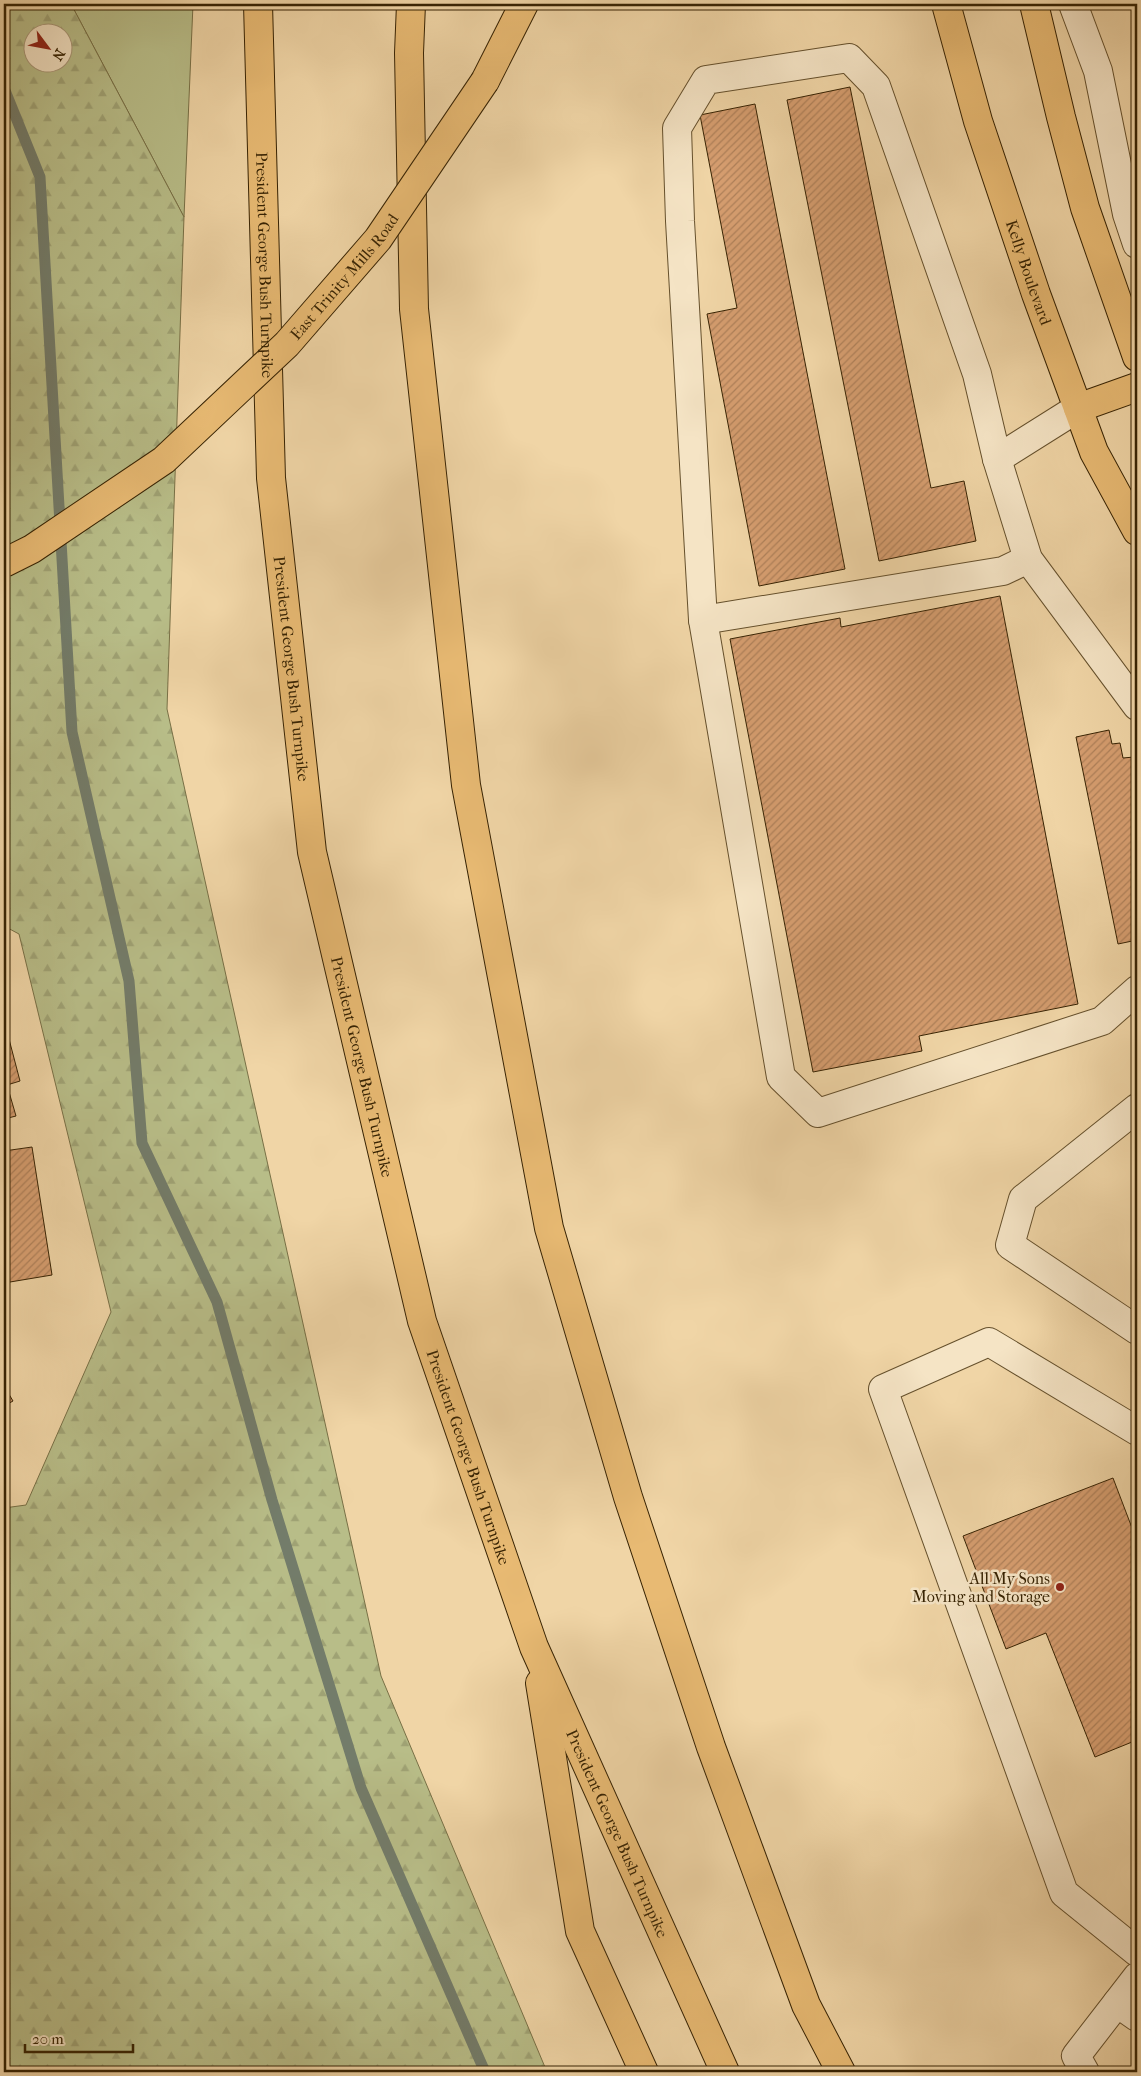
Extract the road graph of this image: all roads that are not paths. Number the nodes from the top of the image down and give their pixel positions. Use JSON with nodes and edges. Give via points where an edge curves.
{"nodes":[{"id":1,"x":258,"y":4,"type":"edge"},
{"id":2,"x":411,"y":4,"type":"edge"},
{"id":3,"x":524,"y":4,"type":"edge"},
{"id":4,"x":946,"y":4,"type":"edge"},
{"id":5,"x":1034,"y":4,"type":"edge"},
{"id":6,"x":1073,"y":4,"type":"edge"},
{"id":7,"x":1137,"y":244,"type":"edge"},
{"id":8,"x":1137,"y":357,"type":"edge"},
{"id":9,"x":1137,"y":387,"type":"edge"},
{"id":10,"x":1078,"y":408,"type":"junction"},
{"id":11,"x":997,"y":459,"type":"junction"},
{"id":12,"x":1137,"y":531,"type":"edge"},
{"id":13,"x":1028,"y":559,"type":"junction"},
{"id":14,"x":4,"y":563,"type":"edge"},
{"id":15,"x":703,"y":620,"type":"junction"},
{"id":16,"x":1137,"y":706,"type":"edge"},
{"id":17,"x":1137,"y":990,"type":"edge"},
{"id":18,"x":1137,"y":1108,"type":"edge"},
{"id":19,"x":1137,"y":1330,"type":"edge"},
{"id":20,"x":1137,"y":1431,"type":"edge"},
{"id":21,"x":534,"y":1647,"type":"junction"},
{"id":22,"x":1137,"y":1952,"type":"edge"},
{"id":23,"x":1137,"y":1977,"type":"edge"},
{"id":24,"x":1127,"y":2010,"type":"edge"},
{"id":25,"x":644,"y":2072,"type":"edge"},
{"id":26,"x":725,"y":2072,"type":"edge"},
{"id":27,"x":841,"y":2072,"type":"edge"},
{"id":28,"x":1085,"y":2072,"type":"edge"}],
"edges":[{"from":1,"to":21,"type":"main road","name":"President George Bush Turnpike","via":[[271,478],[312,852],[422,1321]]},
{"from":2,"to":27,"type":"main road","via":[[414,308],[465,775],[548,1228],[628,1497],[711,1747],[806,2005]]},
{"from":3,"to":14,"type":"main road","name":"East Trinity Mills Road","bridge":true,"via":[[485,81],[378,239],[287,344],[164,460],[32,549]]},
{"from":4,"to":10,"type":"main road","name":"Kelly Boulevard","via":[[981,130]]},
{"from":5,"to":8,"type":"main road","via":[[1085,208]]},
{"from":6,"to":7,"type":"lane","via":[[1098,71],[1126,214]]},
{"from":9,"to":10,"type":"main road"},
{"from":10,"to":11,"type":"lane"},
{"from":10,"to":12,"type":"main road","name":"Kelly Boulevard","via":[[1094,452]]},
{"from":11,"to":13,"type":"lane"},
{"from":11,"to":15,"type":"lane","via":[[977,374],[876,86],[850,58],[706,80],[677,128]]},
{"from":13,"to":15,"type":"lane","via":[[1003,571]]},
{"from":13,"to":16,"type":"lane"},
{"from":15,"to":17,"type":"lane","via":[[781,1076],[818,1113],[1102,1021]]},
{"from":18,"to":19,"type":"lane","via":[[1023,1199],[1010,1245]]},
{"from":20,"to":22,"type":"lane","via":[[989,1342],[883,1389],[1064,1893]]},
{"from":21,"to":25,"type":"main road","via":[[580,1931]]},
{"from":21,"to":26,"type":"main road","name":"President George Bush Turnpike"},
{"from":23,"to":24,"type":"lane"},
{"from":24,"to":28,"type":"lane","via":[[1076,2056]]}]}
